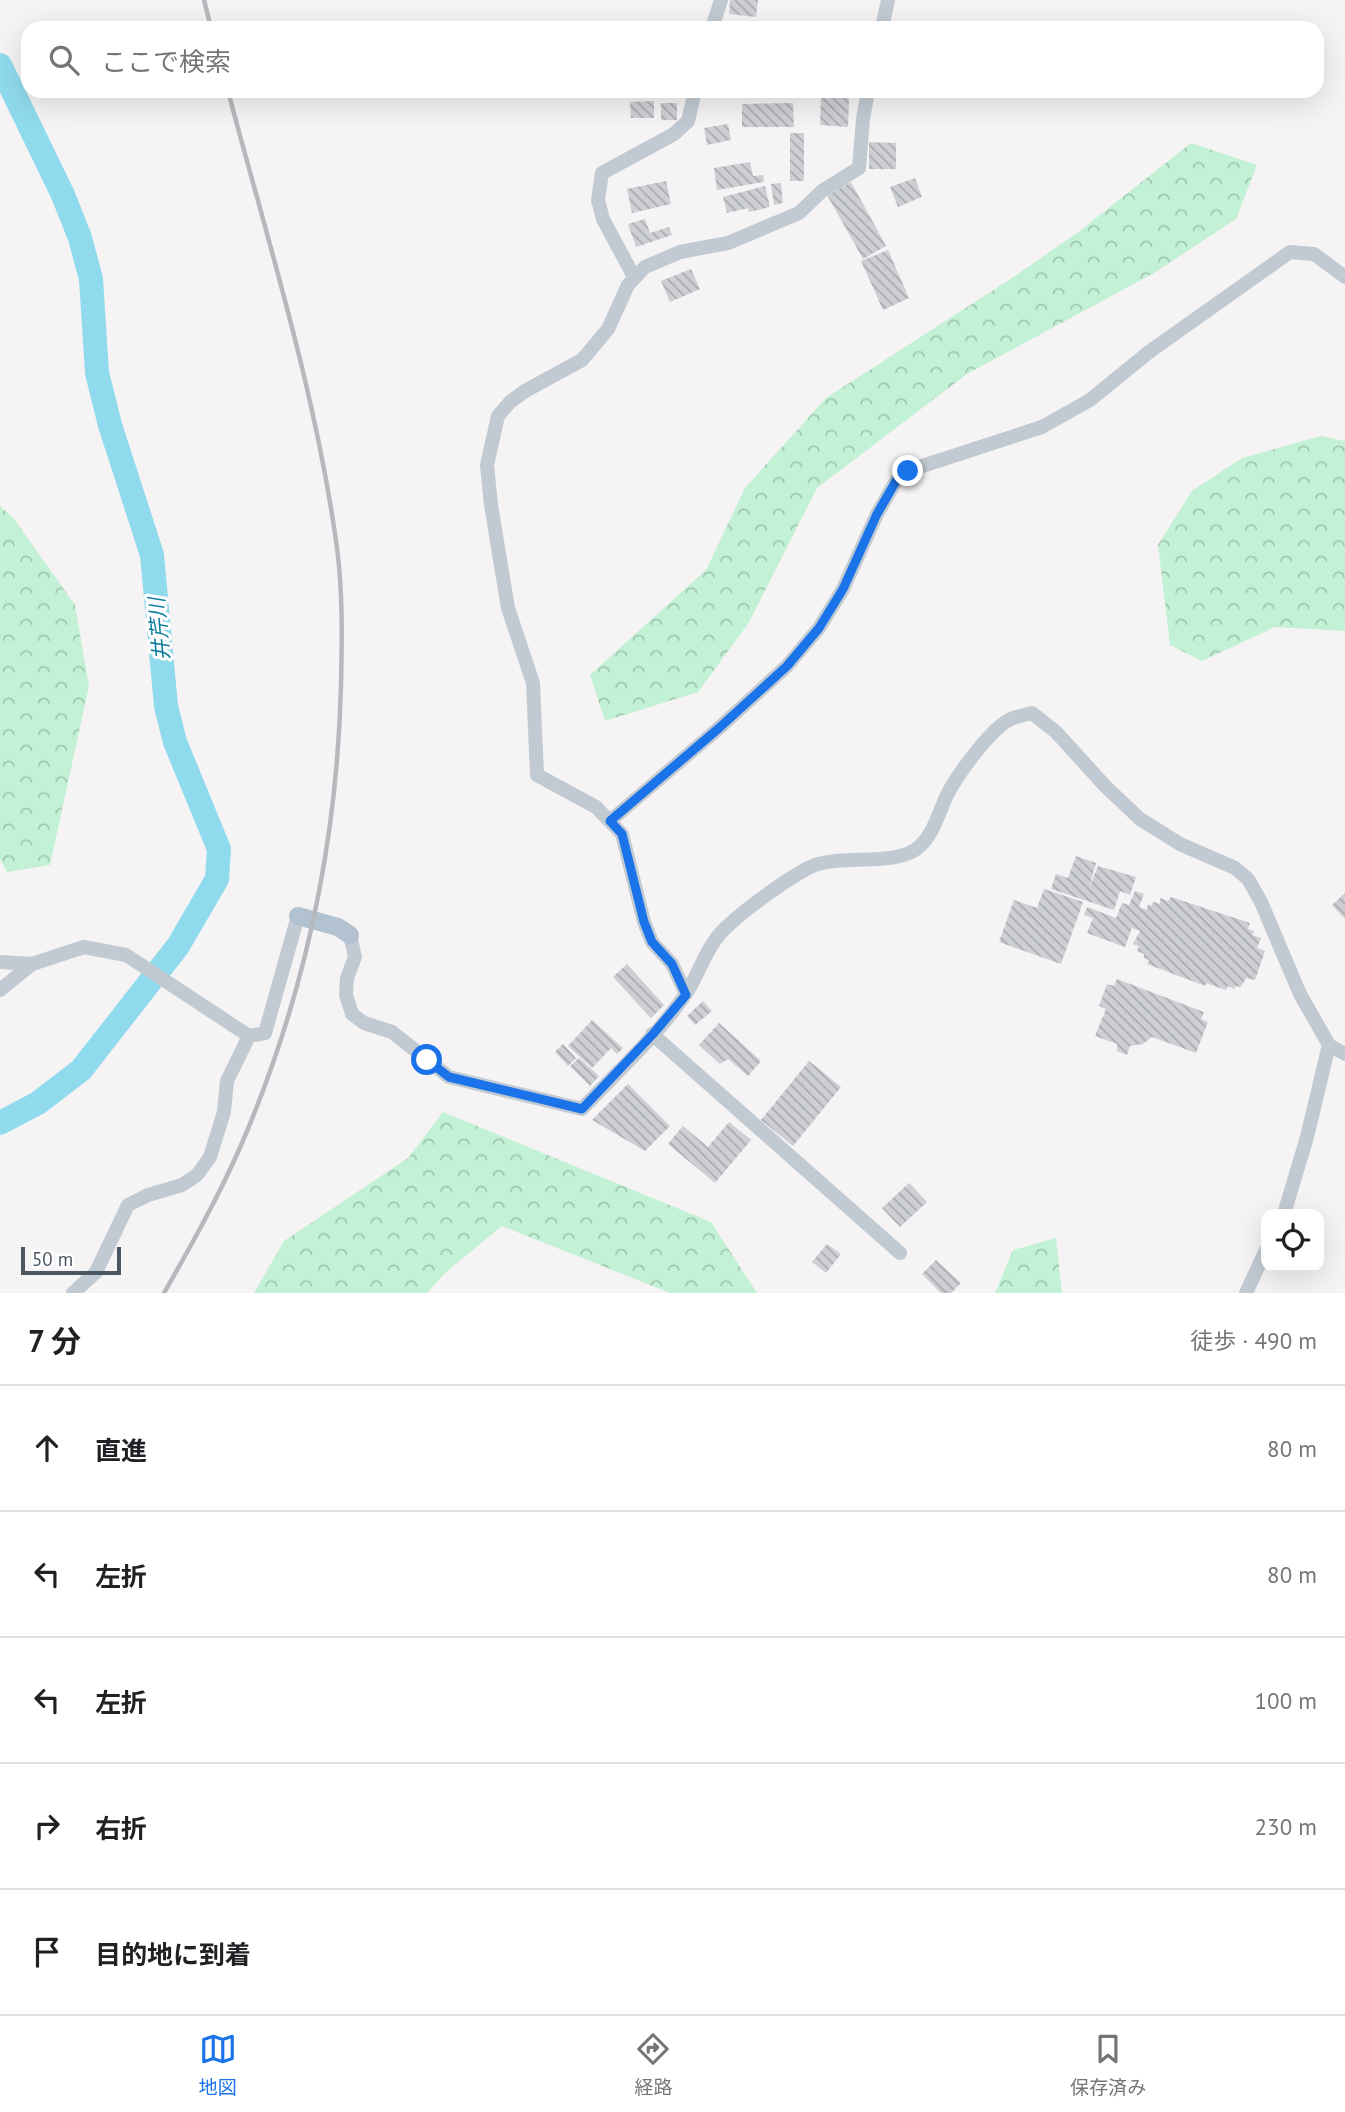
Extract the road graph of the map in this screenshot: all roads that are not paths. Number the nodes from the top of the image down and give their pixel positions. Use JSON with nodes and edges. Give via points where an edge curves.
{"nodes":[{"id":1,"x":721,"y":0,"type":"edge"},
{"id":2,"x":888,"y":0,"type":"edge"},
{"id":3,"x":714,"y":21,"type":"edge"},
{"id":4,"x":884,"y":21,"type":"edge"},
{"id":5,"x":693,"y":98,"type":"edge"},
{"id":6,"x":867,"y":98,"type":"edge"},
{"id":7,"x":1345,"y":276,"type":"edge"},
{"id":8,"x":634,"y":277,"type":"junction"},
{"id":9,"x":610,"y":821,"type":"junction"},
{"id":10,"x":298,"y":916,"type":"joint"},
{"id":11,"x":350,"y":935,"type":"joint"},
{"id":12,"x":0,"y":962,"type":"edge"},
{"id":13,"x":32,"y":964,"type":"junction"},
{"id":14,"x":0,"y":990,"type":"edge"},
{"id":15,"x":686,"y":995,"type":"junction"},
{"id":16,"x":653,"y":1034,"type":"junction"},
{"id":17,"x":249,"y":1037,"type":"junction"},
{"id":18,"x":1329,"y":1045,"type":"junction"},
{"id":19,"x":1345,"y":1055,"type":"edge"},
{"id":20,"x":1285,"y":1209,"type":"edge"},
{"id":21,"x":900,"y":1253,"type":"dead end"},
{"id":22,"x":1261,"y":1261,"type":"edge"},
{"id":23,"x":73,"y":1293,"type":"edge"},
{"id":24,"x":1246,"y":1293,"type":"edge"}],
"edges":[{"from":1,"to":3,"type":"street"},
{"from":2,"to":4,"type":"street"},
{"from":5,"to":8,"type":"street","via":[[688,121],[674,134],[602,173],[598,200],[603,219]]},
{"from":6,"to":8,"type":"street","via":[[859,167],[821,191],[799,213],[728,243],[680,252],[645,267]]},
{"from":7,"to":9,"type":"street","via":[[1314,254],[1290,252],[1090,400],[1042,427],[908,471],[896,481],[877,514],[843,589],[819,628],[787,666]]},
{"from":8,"to":9,"type":"street","via":[[608,329],[582,360],[525,391],[498,416],[487,465],[508,608],[533,683],[537,775],[596,807]]},
{"from":9,"to":15,"type":"street","via":[[622,834],[652,942],[672,964]]},
{"from":10,"to":11,"type":"main road"},
{"from":10,"to":17,"type":"street","via":[[265,1033]]},
{"from":11,"to":16,"type":"street","via":[[355,957],[345,995],[352,1014],[392,1032],[449,1077],[582,1109]]},
{"from":12,"to":13,"type":"street"},
{"from":13,"to":14,"type":"street"},
{"from":13,"to":17,"type":"street","via":[[84,947],[126,955]]},
{"from":15,"to":16,"type":"street"},
{"from":15,"to":18,"type":"street","via":[[719,936],[809,867],[909,854],[921,845],[973,754],[1009,719],[1032,713],[1140,819],[1248,879],[1300,994]]},
{"from":16,"to":21,"type":"street"},
{"from":17,"to":23,"type":"street","via":[[227,1081],[224,1112],[210,1157],[197,1175],[182,1185],[128,1205],[96,1272]]},
{"from":18,"to":19,"type":"street"},
{"from":18,"to":20,"type":"street"},
{"from":22,"to":24,"type":"street"}]}
